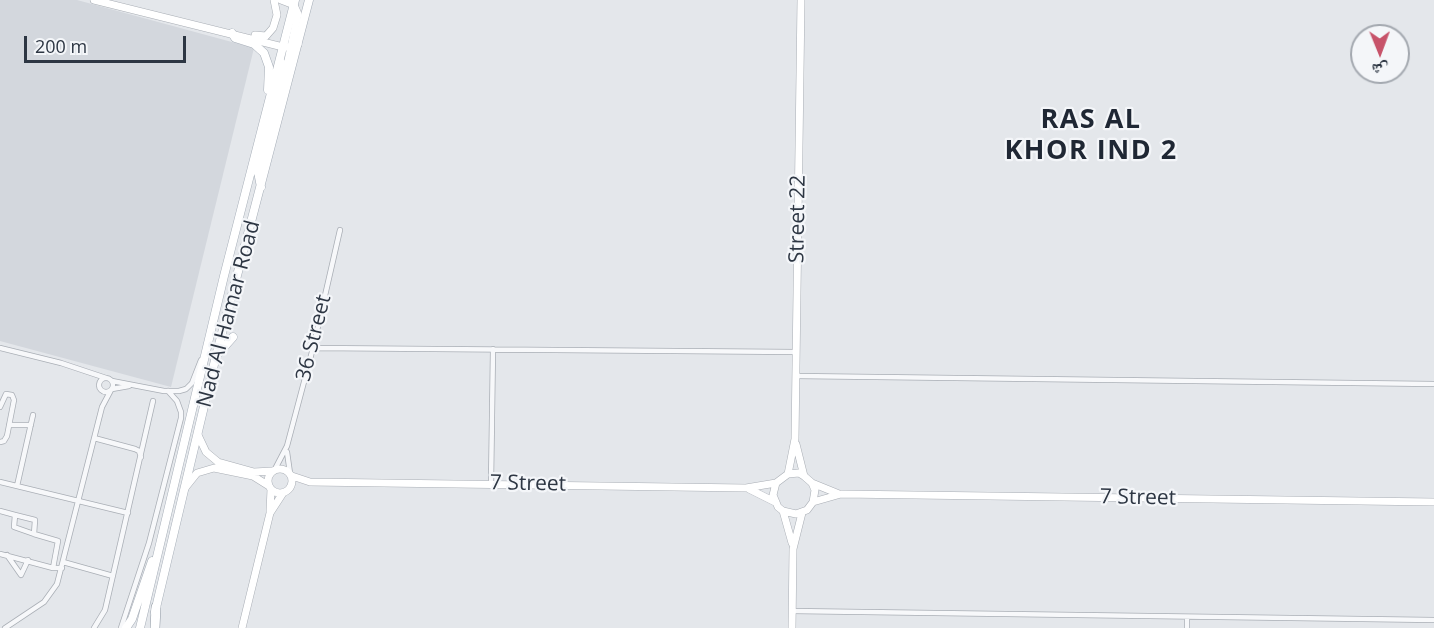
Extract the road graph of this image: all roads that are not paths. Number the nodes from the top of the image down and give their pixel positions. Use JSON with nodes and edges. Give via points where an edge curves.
{"nodes":[{"id":1,"x":94,"y":0,"type":"edge"},
{"id":2,"x":274,"y":0,"type":"edge"},
{"id":3,"x":280,"y":0,"type":"edge"},
{"id":4,"x":801,"y":0,"type":"edge"},
{"id":5,"x":296,"y":2,"type":"edge"},
{"id":6,"x":309,"y":3,"type":"edge"},
{"id":7,"x":232,"y":33,"type":"junction"},
{"id":8,"x":291,"y":46,"type":"junction"},
{"id":9,"x":279,"y":63,"type":"junction"},
{"id":10,"x":267,"y":106,"type":"junction"},
{"id":11,"x":261,"y":189,"type":"junction"},
{"id":12,"x":340,"y":230,"type":"dead end"},
{"id":13,"x":233,"y":338,"type":"dead end"},
{"id":14,"x":0,"y":348,"type":"edge"},
{"id":15,"x":313,"y":348,"type":"junction"},
{"id":16,"x":493,"y":349,"type":"junction"},
{"id":17,"x":796,"y":352,"type":"junction"},
{"id":18,"x":206,"y":353,"type":"junction"},
{"id":19,"x":216,"y":356,"type":"junction"},
{"id":20,"x":84,"y":371,"type":"junction"},
{"id":21,"x":796,"y":376,"type":"junction"},
{"id":22,"x":106,"y":378,"type":"junction"},
{"id":23,"x":112,"y":381,"type":"junction"},
{"id":24,"x":1434,"y":384,"type":"edge"},
{"id":25,"x":138,"y":386,"type":"junction"},
{"id":26,"x":100,"y":388,"type":"junction"},
{"id":27,"x":111,"y":390,"type":"junction"},
{"id":28,"x":168,"y":392,"type":"junction"},
{"id":29,"x":153,"y":401,"type":"dead end"},
{"id":30,"x":0,"y":407,"type":"edge"},
{"id":31,"x":102,"y":407,"type":"junction"},
{"id":32,"x":33,"y":415,"type":"dead end"},
{"id":33,"x":9,"y":425,"type":"junction"},
{"id":34,"x":31,"y":425,"type":"junction"},
{"id":35,"x":198,"y":435,"type":"junction"},
{"id":36,"x":94,"y":438,"type":"junction"},
{"id":37,"x":795,"y":439,"type":"junction"},
{"id":38,"x":144,"y":441,"type":"junction"},
{"id":39,"x":0,"y":442,"type":"edge"},
{"id":40,"x":287,"y":446,"type":"junction"},
{"id":41,"x":135,"y":449,"type":"junction"},
{"id":42,"x":141,"y":458,"type":"junction"},
{"id":43,"x":274,"y":470,"type":"junction"},
{"id":44,"x":788,"y":474,"type":"junction"},
{"id":45,"x":291,"y":475,"type":"junction"},
{"id":46,"x":804,"y":476,"type":"junction"},
{"id":47,"x":0,"y":482,"type":"edge"},
{"id":48,"x":310,"y":482,"type":"junction"},
{"id":49,"x":776,"y":483,"type":"junction"},
{"id":50,"x":812,"y":483,"type":"junction"},
{"id":51,"x":491,"y":484,"type":"junction"},
{"id":52,"x":17,"y":486,"type":"junction"},
{"id":53,"x":270,"y":488,"type":"junction"},
{"id":54,"x":746,"y":488,"type":"junction"},
{"id":55,"x":287,"y":491,"type":"junction"},
{"id":56,"x":182,"y":493,"type":"junction"},
{"id":57,"x":841,"y":494,"type":"junction"},
{"id":58,"x":78,"y":501,"type":"junction"},
{"id":59,"x":775,"y":502,"type":"junction"},
{"id":60,"x":813,"y":502,"type":"junction"},
{"id":61,"x":1434,"y":502,"type":"edge"},
{"id":62,"x":0,"y":511,"type":"edge"},
{"id":63,"x":783,"y":511,"type":"junction"},
{"id":64,"x":128,"y":513,"type":"junction"},
{"id":65,"x":270,"y":513,"type":"junction"},
{"id":66,"x":802,"y":513,"type":"junction"},
{"id":67,"x":15,"y":515,"type":"junction"},
{"id":68,"x":164,"y":532,"type":"junction"},
{"id":69,"x":34,"y":534,"type":"junction"},
{"id":70,"x":793,"y":549,"type":"junction"},
{"id":71,"x":0,"y":554,"type":"edge"},
{"id":72,"x":7,"y":555,"type":"junction"},
{"id":73,"x":28,"y":560,"type":"junction"},
{"id":74,"x":63,"y":565,"type":"junction"},
{"id":75,"x":53,"y":568,"type":"junction"},
{"id":76,"x":113,"y":576,"type":"junction"},
{"id":77,"x":156,"y":607,"type":"joint"},
{"id":78,"x":792,"y":611,"type":"junction"},
{"id":79,"x":1187,"y":617,"type":"junction"},
{"id":80,"x":1434,"y":620,"type":"edge"},
{"id":81,"x":5,"y":628,"type":"edge"},
{"id":82,"x":94,"y":628,"type":"edge"},
{"id":83,"x":121,"y":628,"type":"edge"},
{"id":84,"x":126,"y":628,"type":"edge"},
{"id":85,"x":140,"y":628,"type":"edge"},
{"id":86,"x":153,"y":628,"type":"edge"},
{"id":87,"x":242,"y":628,"type":"edge"},
{"id":88,"x":792,"y":628,"type":"edge"},
{"id":89,"x":1187,"y":628,"type":"edge"}],
"edges":[{"from":1,"to":7,"type":"street"},
{"from":2,"to":7,"type":"street","via":[[277,15],[270,34],[262,37]]},
{"from":3,"to":5,"type":"street"},
{"from":4,"to":17,"type":"street","name":"Street 22"},
{"from":5,"to":6,"type":"main road","via":[[300,8]]},
{"from":5,"to":8,"type":"main road","name":"Nad Al Hamar Road"},
{"from":6,"to":8,"type":"main road","name":"Nad Al Hamar Road"},
{"from":7,"to":8,"type":"street"},
{"from":7,"to":10,"type":"main road","via":[[258,46],[266,57]]},
{"from":8,"to":9,"type":"main road","name":"Nad Al Hamar Road"},
{"from":8,"to":11,"type":"main road","name":"Nad Al Hamar Road","via":[[277,128]]},
{"from":9,"to":10,"type":"main road","name":"Nad Al Hamar Road"},
{"from":9,"to":11,"type":"main road","via":[[283,66],[258,172]]},
{"from":10,"to":18,"type":"main road","name":"Nad Al Hamar Road"},
{"from":11,"to":19,"type":"main road","name":"Nad Al Hamar Road"},
{"from":12,"to":15,"type":"street","name":"36 Street"},
{"from":13,"to":19,"type":"main road"},
{"from":14,"to":20,"type":"street"},
{"from":15,"to":16,"type":"street"},
{"from":15,"to":40,"type":"street","name":"36 Street"},
{"from":16,"to":17,"type":"street"},
{"from":16,"to":51,"type":"street"},
{"from":17,"to":21,"type":"street","name":"Street 22"},
{"from":18,"to":28,"type":"street","via":[[190,386]]},
{"from":18,"to":68,"type":"main road","name":"Nad Al Hamar Road"},
{"from":19,"to":35,"type":"main road","name":"Nad Al Hamar Road"},
{"from":20,"to":22,"type":"street"},
{"from":20,"to":26,"type":"street"},
{"from":21,"to":24,"type":"street"},
{"from":21,"to":37,"type":"street","name":"Street 22"},
{"from":22,"to":23,"type":"street"},
{"from":22,"to":26,"type":"street","via":[[101,380]]},
{"from":23,"to":25,"type":"street"},
{"from":23,"to":27,"type":"street"},
{"from":25,"to":27,"type":"street"},
{"from":25,"to":28,"type":"street"},
{"from":26,"to":27,"type":"street"},
{"from":26,"to":31,"type":"street"},
{"from":27,"to":31,"type":"street"},
{"from":28,"to":83,"type":"street","via":[[177,401],[181,418],[149,543]]},
{"from":29,"to":38,"type":"street"},
{"from":30,"to":33,"type":"street","via":[[6,394],[12,395]]},
{"from":31,"to":36,"type":"street"},
{"from":32,"to":34,"type":"street"},
{"from":33,"to":34,"type":"street"},
{"from":33,"to":39,"type":"street","via":[[6,439]]},
{"from":34,"to":52,"type":"street"},
{"from":35,"to":43,"type":"street","via":[[206,452],[218,462],[254,472]]},
{"from":35,"to":56,"type":"main road","name":"Nad Al Hamar Road"},
{"from":36,"to":41,"type":"street"},
{"from":36,"to":58,"type":"street"},
{"from":37,"to":44,"type":"street","name":"Street 22"},
{"from":37,"to":46,"type":"street","name":"Street 22"},
{"from":38,"to":41,"type":"street"},
{"from":38,"to":42,"type":"street"},
{"from":40,"to":43,"type":"street","name":"36 Street"},
{"from":40,"to":45,"type":"street","name":"36 Street"},
{"from":41,"to":42,"type":"street"},
{"from":42,"to":64,"type":"street"},
{"from":43,"to":45,"type":"street","via":[[283,469]]},
{"from":43,"to":53,"type":"street","via":[[268,478]]},
{"from":44,"to":46,"type":"street"},
{"from":44,"to":49,"type":"street"},
{"from":45,"to":48,"type":"street","name":"7 Street"},
{"from":45,"to":55,"type":"street"},
{"from":46,"to":50,"type":"street"},
{"from":47,"to":52,"type":"street"},
{"from":48,"to":51,"type":"street","name":"7 Street"},
{"from":48,"to":55,"type":"street","name":"7 Street"},
{"from":49,"to":54,"type":"street"},
{"from":49,"to":59,"type":"street"},
{"from":50,"to":57,"type":"street","name":"7 Street"},
{"from":50,"to":60,"type":"street"},
{"from":51,"to":54,"type":"street","name":"7 Street"},
{"from":52,"to":58,"type":"street"},
{"from":53,"to":55,"type":"street","via":[[279,493]]},
{"from":53,"to":56,"type":"street","via":[[253,476],[214,468],[197,473]]},
{"from":53,"to":65,"type":"street"},
{"from":54,"to":59,"type":"street"},
{"from":55,"to":65,"type":"street"},
{"from":56,"to":77,"type":"main road","name":"Nad Al Hamar Road"},
{"from":57,"to":60,"type":"street","name":"7 Street"},
{"from":57,"to":61,"type":"street","name":"7 Street"},
{"from":58,"to":64,"type":"street"},
{"from":58,"to":74,"type":"street"},
{"from":59,"to":63,"type":"street"},
{"from":60,"to":66,"type":"street"},
{"from":62,"to":67,"type":"street"},
{"from":63,"to":66,"type":"street"},
{"from":63,"to":70,"type":"street"},
{"from":64,"to":76,"type":"street"},
{"from":65,"to":87,"type":"street"},
{"from":66,"to":70,"type":"street"},
{"from":67,"to":69,"type":"street","via":[[14,527]]},
{"from":67,"to":69,"type":"street","via":[[35,520]]},
{"from":68,"to":84,"type":"main road"},
{"from":68,"to":85,"type":"main road","name":"Nad Al Hamar Road"},
{"from":69,"to":75,"type":"street","via":[[59,542]]},
{"from":70,"to":78,"type":"street"},
{"from":71,"to":72,"type":"street"},
{"from":72,"to":73,"type":"street"},
{"from":72,"to":73,"type":"street","via":[[21,575]]},
{"from":73,"to":75,"type":"street"},
{"from":74,"to":75,"type":"street"},
{"from":74,"to":76,"type":"street"},
{"from":74,"to":81,"type":"street","via":[[50,597]]},
{"from":76,"to":82,"type":"street","via":[[105,610]]},
{"from":77,"to":86,"type":"highway"},
{"from":78,"to":79,"type":"street"},
{"from":78,"to":88,"type":"street"},
{"from":79,"to":80,"type":"street"},
{"from":79,"to":89,"type":"street"}]}
